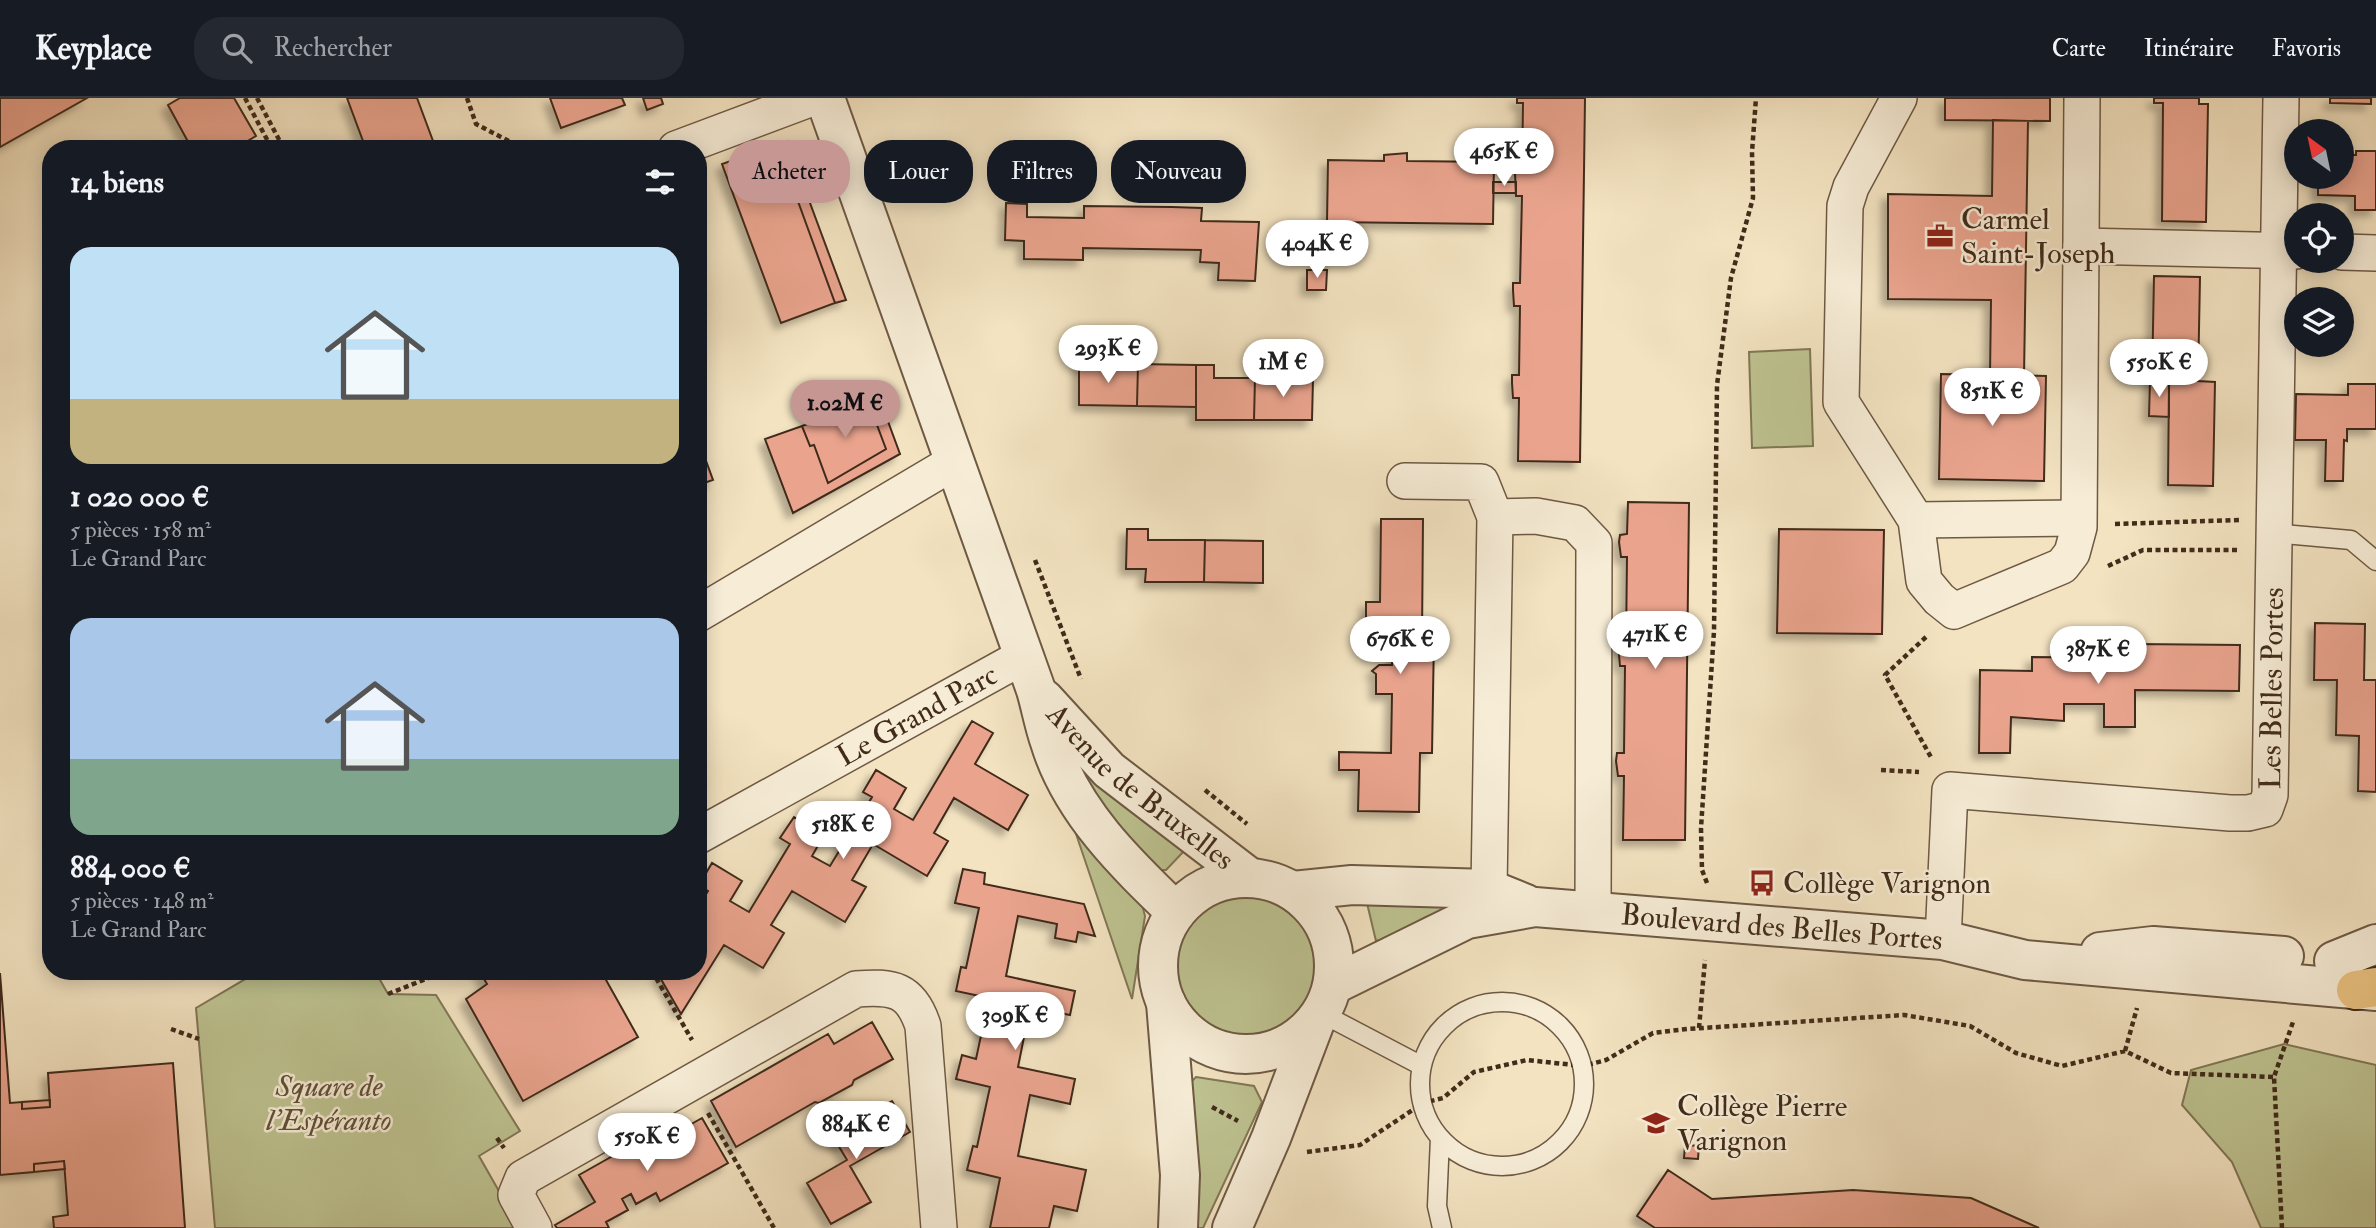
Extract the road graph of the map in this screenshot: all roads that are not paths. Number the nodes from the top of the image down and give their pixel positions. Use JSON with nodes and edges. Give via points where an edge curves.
{"nodes":[{"id":1,"x":812,"y":98,"type":"edge"},
{"id":2,"x":825,"y":98,"type":"edge"},
{"id":3,"x":1899,"y":98,"type":"edge"},
{"id":4,"x":2082,"y":98,"type":"edge"},
{"id":5,"x":2281,"y":98,"type":"edge"},
{"id":6,"x":700,"y":140,"type":"edge"},
{"id":7,"x":2286,"y":203,"type":"edge"},
{"id":8,"x":2081,"y":246,"type":"junction"},
{"id":9,"x":2284,"y":251,"type":"edge"},
{"id":10,"x":2354,"y":252,"type":"edge"},
{"id":11,"x":2376,"y":253,"type":"edge"},
{"id":12,"x":2287,"y":273,"type":"edge"},
{"id":13,"x":954,"y":462,"type":"junction"},
{"id":14,"x":1405,"y":481,"type":"dead end"},
{"id":15,"x":1494,"y":517,"type":"junction"},
{"id":16,"x":1916,"y":520,"type":"junction"},
{"id":17,"x":2078,"y":522,"type":"junction"},
{"id":18,"x":2272,"y":533,"type":"junction"},
{"id":19,"x":2376,"y":561,"type":"edge"},
{"id":20,"x":707,"y":609,"type":"edge"},
{"id":21,"x":1030,"y":673,"type":"junction"},
{"id":22,"x":707,"y":830,"type":"edge"},
{"id":23,"x":1250,"y":878,"type":"junction"},
{"id":24,"x":1489,"y":889,"type":"junction"},
{"id":25,"x":1293,"y":891,"type":"junction"},
{"id":26,"x":1535,"y":907,"type":"junction"},
{"id":27,"x":1176,"y":912,"type":"junction"},
{"id":28,"x":1593,"y":912,"type":"junction"},
{"id":29,"x":1943,"y":940,"type":"junction"},
{"id":30,"x":2376,"y":944,"type":"edge"},
{"id":31,"x":2364,"y":979,"type":"edge"},
{"id":32,"x":1166,"y":1003,"type":"junction"},
{"id":33,"x":1323,"y":1007,"type":"junction"},
{"id":34,"x":1422,"y":1066,"type":"junction"},
{"id":35,"x":1440,"y":1138,"type":"junction"},
{"id":36,"x":534,"y":1228,"type":"edge"},
{"id":37,"x":939,"y":1228,"type":"edge"},
{"id":38,"x":1178,"y":1228,"type":"edge"},
{"id":39,"x":1232,"y":1228,"type":"edge"},
{"id":40,"x":1442,"y":1228,"type":"edge"}],
"edges":[{"from":1,"to":6,"type":"street"},
{"from":2,"to":13,"type":"street","name":"Avenue de Bruxelles"},
{"from":3,"to":16,"type":"street","via":[[1845,206],[1841,402]]},
{"from":4,"to":8,"type":"street"},
{"from":5,"to":7,"type":"street","name":"Les Belles Portes"},
{"from":8,"to":9,"type":"street"},
{"from":8,"to":17,"type":"street"},
{"from":10,"to":11,"type":"street"},
{"from":12,"to":18,"type":"street","name":"Les Belles Portes"},
{"from":13,"to":20,"type":"street"},
{"from":13,"to":21,"type":"street","name":"Avenue de Bruxelles"},
{"from":14,"to":15,"type":"street","via":[[1481,482]]},
{"from":15,"to":24,"type":"street"},
{"from":15,"to":28,"type":"street","via":[[1536,516],[1575,523],[1594,543]]},
{"from":16,"to":17,"type":"street"},
{"from":16,"to":17,"type":"street","via":[[1924,581],[1954,611],[2063,566],[2072,553]]},
{"from":18,"to":19,"type":"lane","via":[[2351,540]]},
{"from":18,"to":29,"type":"street","name":"Les Belles Portes","via":[[2270,795],[2265,808],[2230,813],[1945,782]]},
{"from":21,"to":22,"type":"street","name":"Le Grand Parc","via":[[959,693]]},
{"from":21,"to":23,"type":"street","name":"Avenue de Bruxelles","via":[[1109,770]]},
{"from":21,"to":27,"type":"street","name":"Avenue de Bruxelles","via":[[1050,744],[1078,801],[1112,849]]},
{"from":23,"to":25,"type":"street"},
{"from":23,"to":27,"type":"street","via":[[1208,886]]},
{"from":24,"to":25,"type":"street","name":"Boulevard des Belles Portes","via":[[1352,885]]},
{"from":24,"to":26,"type":"street","name":"Boulevard des Belles Portes"},
{"from":25,"to":33,"type":"street","via":[[1316,911],[1331,939],[1334,954]]},
{"from":26,"to":28,"type":"street","name":"Boulevard des Belles Portes"},
{"from":26,"to":33,"type":"street","name":"Boulevard des Belles Portes","via":[[1467,919]]},
{"from":27,"to":32,"type":"street","via":[[1163,936],[1158,963]]},
{"from":28,"to":29,"type":"street","name":"Boulevard des Belles Portes"},
{"from":29,"to":31,"type":"street","name":"Boulevard des Belles Portes","via":[[2025,960]]},
{"from":30,"to":31,"type":"street","name":"Boulevard des Belles Portes"},
{"from":32,"to":33,"type":"street","via":[[1193,1037],[1234,1054],[1283,1047]]},
{"from":32,"to":38,"type":"street","via":[[1180,1175]]},
{"from":33,"to":34,"type":"lane"},
{"from":33,"to":39,"type":"street"},
{"from":34,"to":35,"type":"lane","via":[[1423,1103]]},
{"from":34,"to":35,"type":"lane","via":[[1433,1040],[1451,1020],[1476,1006],[1503,1002],[1530,1006],[1554,1020],[1572,1041],[1583,1066],[1584,1093],[1577,1119],[1561,1141],[1539,1157],[1513,1165],[1486,1164],[1461,1155]]},
{"from":35,"to":40,"type":"lane","via":[[1437,1206]]},
{"from":36,"to":37,"type":"street","via":[[516,1195],[523,1178],[856,989],[893,988],[917,1007],[923,1026]]}]}
